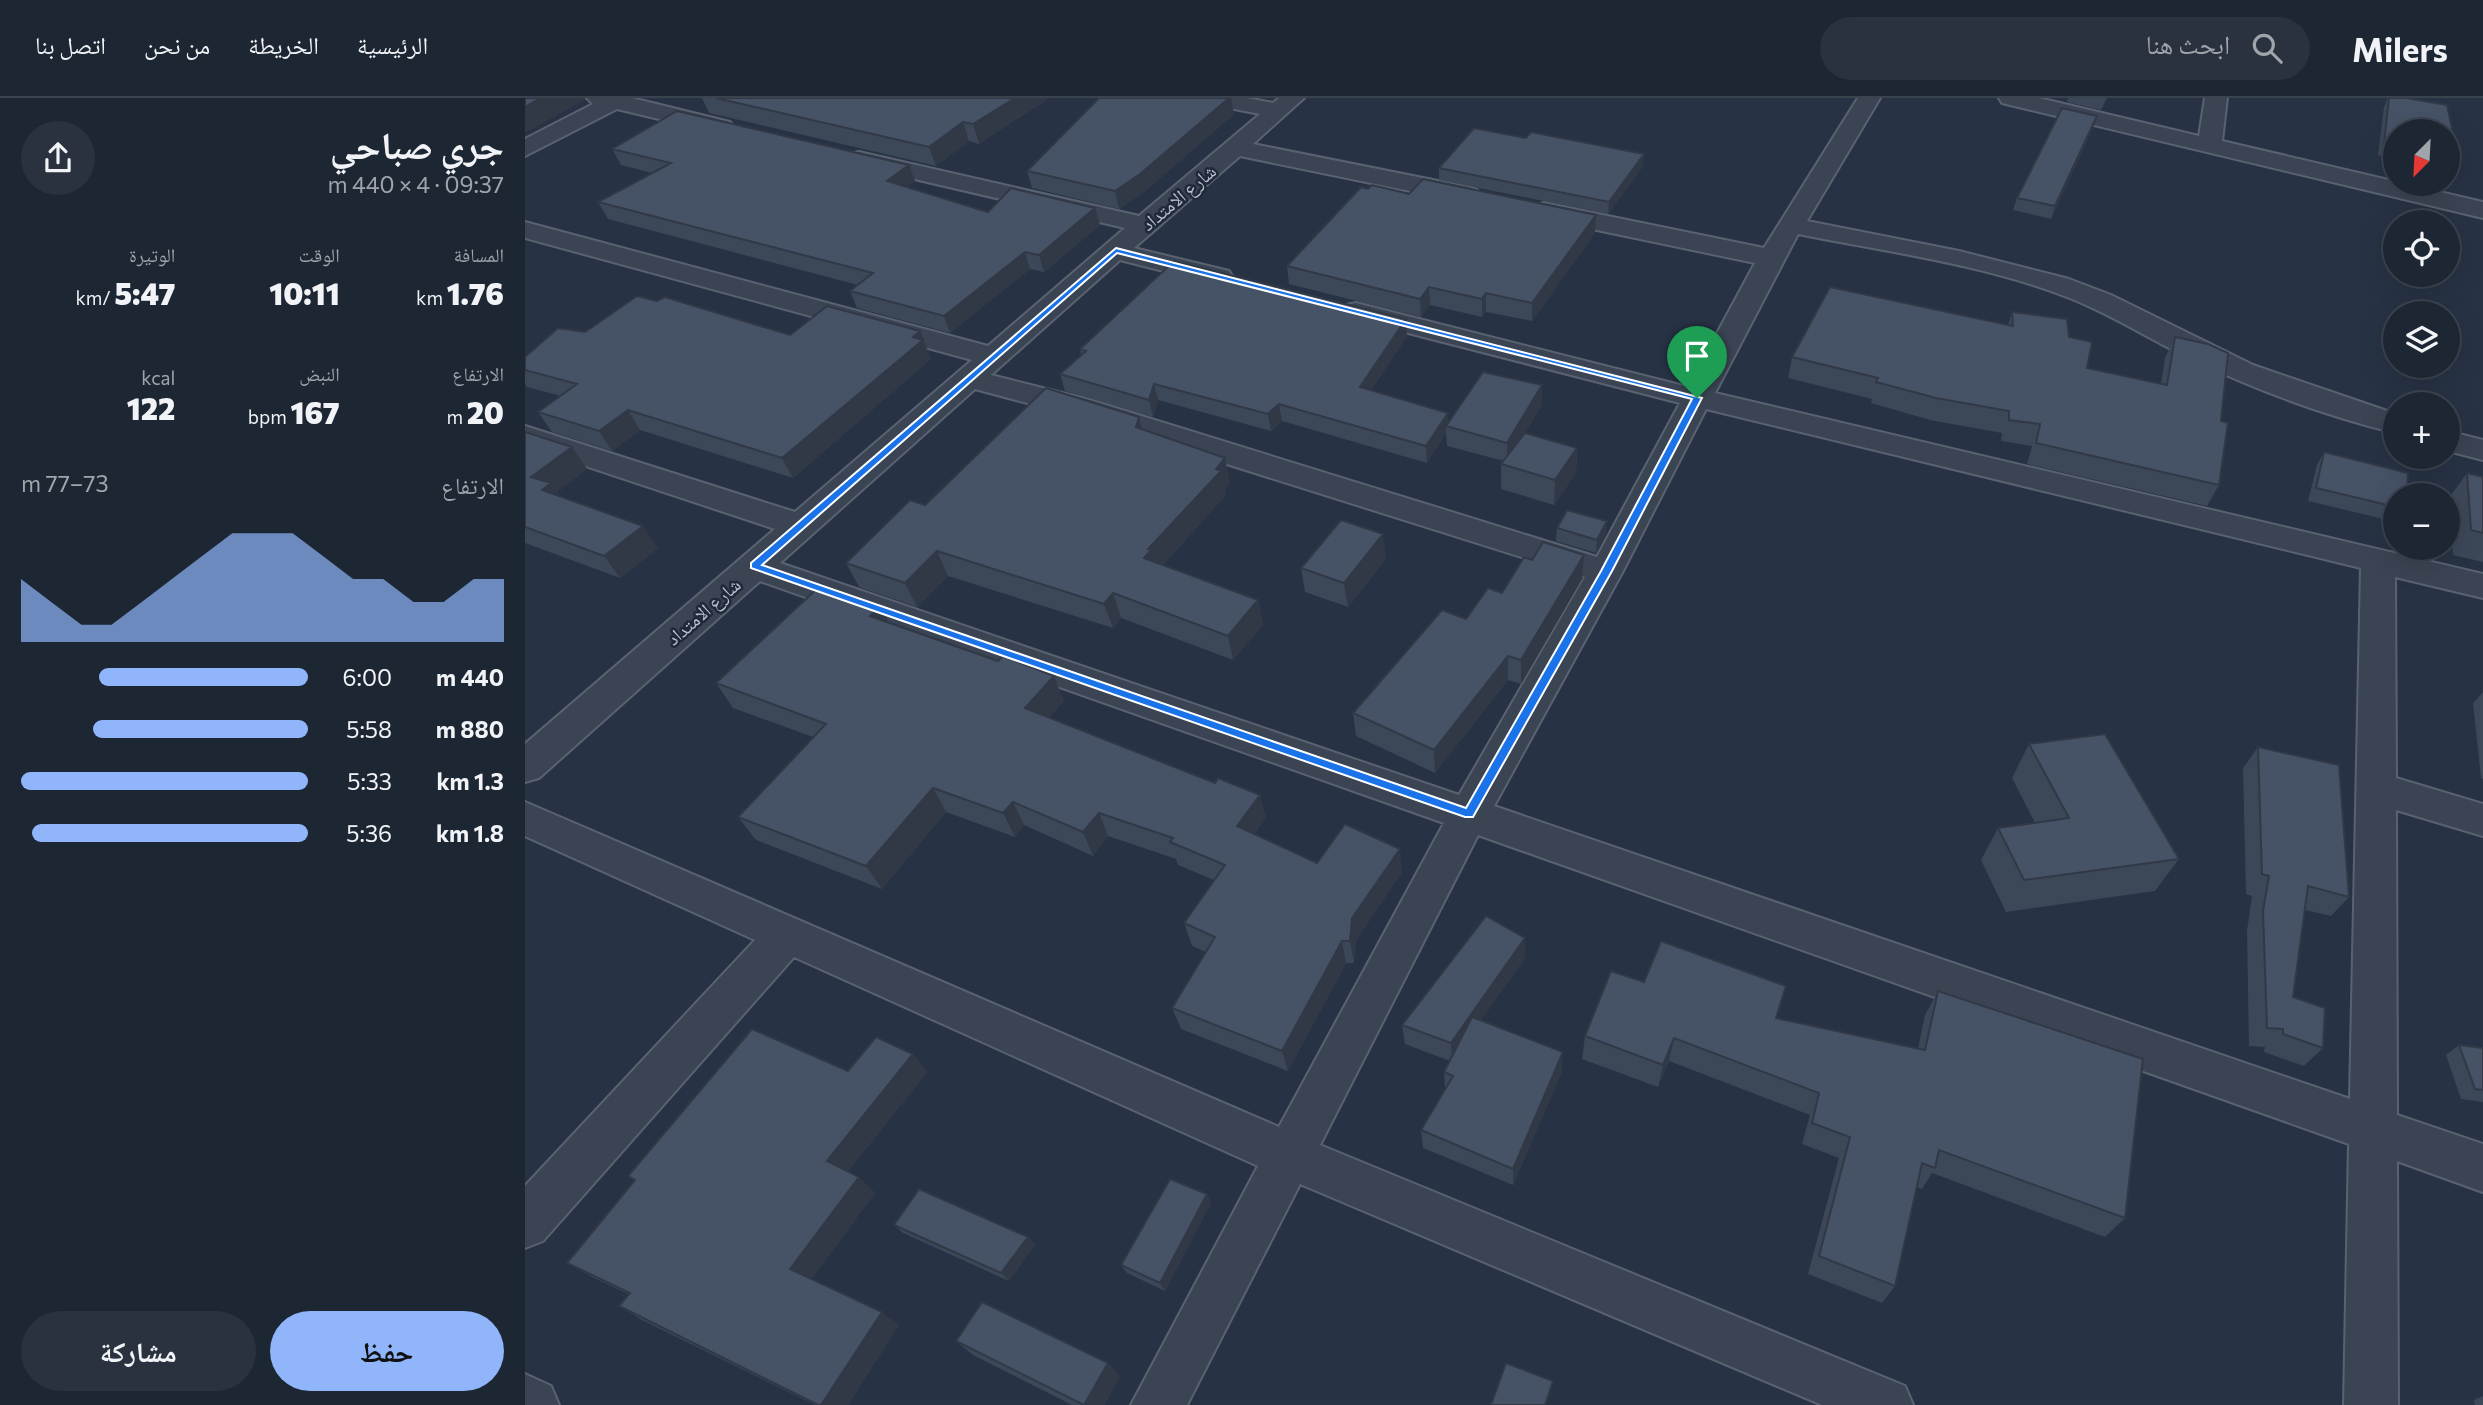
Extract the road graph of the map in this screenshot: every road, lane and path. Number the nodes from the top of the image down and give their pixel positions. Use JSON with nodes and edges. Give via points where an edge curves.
{"nodes":[{"id":1,"x":1212,"y":98,"type":"edge"},
{"id":2,"x":1869,"y":98,"type":"edge"},
{"id":3,"x":2010,"y":98,"type":"edge"},
{"id":4,"x":2216,"y":98,"type":"edge"},
{"id":5,"x":611,"y":99,"type":"edge"},
{"id":6,"x":1286,"y":104,"type":"edge"},
{"id":7,"x":750,"y":133,"type":"edge"},
{"id":8,"x":2210,"y":145,"type":"junction"},
{"id":9,"x":1237,"y":148,"type":"junction"},
{"id":10,"x":525,"y":149,"type":"edge"},
{"id":11,"x":832,"y":152,"type":"edge"},
{"id":12,"x":1497,"y":201,"type":"edge"},
{"id":13,"x":1525,"y":207,"type":"edge"},
{"id":14,"x":2483,"y":210,"type":"edge"},
{"id":15,"x":1144,"y":225,"type":"junction"},
{"id":16,"x":1790,"y":225,"type":"junction"},
{"id":17,"x":525,"y":230,"type":"edge"},
{"id":18,"x":1116,"y":251,"type":"junction"},
{"id":19,"x":1771,"y":258,"type":"junction"},
{"id":20,"x":1251,"y":285,"type":"edge"},
{"id":21,"x":1332,"y":305,"type":"edge"},
{"id":22,"x":994,"y":356,"type":"junction"},
{"id":23,"x":969,"y":378,"type":"junction"},
{"id":24,"x":1697,"y":398,"type":"junction"},
{"id":25,"x":2383,"y":419,"type":"edge"},
{"id":26,"x":525,"y":436,"type":"edge"},
{"id":27,"x":2460,"y":443,"type":"edge"},
{"id":28,"x":2483,"y":450,"type":"edge"},
{"id":29,"x":801,"y":526,"type":"junction"},
{"id":30,"x":2378,"y":561,"type":"junction"},
{"id":31,"x":754,"y":566,"type":"junction"},
{"id":32,"x":1607,"y":571,"type":"junction"},
{"id":33,"x":2483,"y":586,"type":"edge"},
{"id":34,"x":541,"y":732,"type":"edge"},
{"id":35,"x":525,"y":767,"type":"edge"},
{"id":36,"x":2375,"y":788,"type":"junction"},
{"id":37,"x":1469,"y":814,"type":"junction"},
{"id":38,"x":525,"y":818,"type":"edge"},
{"id":39,"x":2483,"y":820,"type":"edge"},
{"id":40,"x":788,"y":934,"type":"junction"},
{"id":41,"x":2372,"y":1129,"type":"junction"},
{"id":42,"x":1290,"y":1156,"type":"junction"},
{"id":43,"x":2483,"y":1168,"type":"edge"},
{"id":44,"x":525,"y":1223,"type":"edge"},
{"id":45,"x":525,"y":1401,"type":"edge"},
{"id":46,"x":532,"y":1405,"type":"edge"},
{"id":47,"x":1158,"y":1405,"type":"edge"},
{"id":48,"x":1886,"y":1405,"type":"edge"},
{"id":49,"x":2371,"y":1405,"type":"edge"}],
"edges":[{"from":1,"to":6,"type":"street"},
{"from":2,"to":16,"type":"street"},
{"from":3,"to":8,"type":"street"},
{"from":4,"to":8,"type":"street"},
{"from":5,"to":7,"type":"street"},
{"from":5,"to":10,"type":"street"},
{"from":6,"to":9,"type":"street","name":"شارع الامتداد"},
{"from":8,"to":14,"type":"street"},
{"from":9,"to":12,"type":"street"},
{"from":9,"to":15,"type":"street","name":"شارع الامتداد"},
{"from":11,"to":15,"type":"street"},
{"from":13,"to":19,"type":"street"},
{"from":15,"to":18,"type":"street","name":"شارع الامتداد"},
{"from":16,"to":19,"type":"street"},
{"from":16,"to":25,"type":"street","via":[[2059,286],[2118,308],[2223,363]]},
{"from":17,"to":22,"type":"street"},
{"from":18,"to":20,"type":"street"},
{"from":18,"to":22,"type":"street","name":"شارع الامتداد"},
{"from":19,"to":24,"type":"street"},
{"from":21,"to":24,"type":"street"},
{"from":22,"to":23,"type":"street","name":"شارع الامتداد"},
{"from":23,"to":29,"type":"street","name":"شارع الامتداد"},
{"from":23,"to":32,"type":"street","via":[[1079,407]]},
{"from":24,"to":30,"type":"street"},
{"from":24,"to":32,"type":"street"},
{"from":26,"to":29,"type":"street"},
{"from":27,"to":28,"type":"street"},
{"from":29,"to":31,"type":"street","name":"شارع الامتداد"},
{"from":30,"to":33,"type":"street"},
{"from":30,"to":36,"type":"street"},
{"from":31,"to":34,"type":"street","name":"شارع الامتداد"},
{"from":31,"to":37,"type":"street"},
{"from":32,"to":37,"type":"street"},
{"from":34,"to":35,"type":"street","name":"شارع الامتداد"},
{"from":36,"to":39,"type":"street"},
{"from":36,"to":41,"type":"street"},
{"from":37,"to":41,"type":"street"},
{"from":37,"to":42,"type":"street"},
{"from":38,"to":40,"type":"street"},
{"from":40,"to":42,"type":"street"},
{"from":40,"to":44,"type":"street"},
{"from":41,"to":43,"type":"street"},
{"from":41,"to":49,"type":"street"},
{"from":42,"to":47,"type":"street"},
{"from":42,"to":48,"type":"street"},
{"from":45,"to":46,"type":"street"}]}
